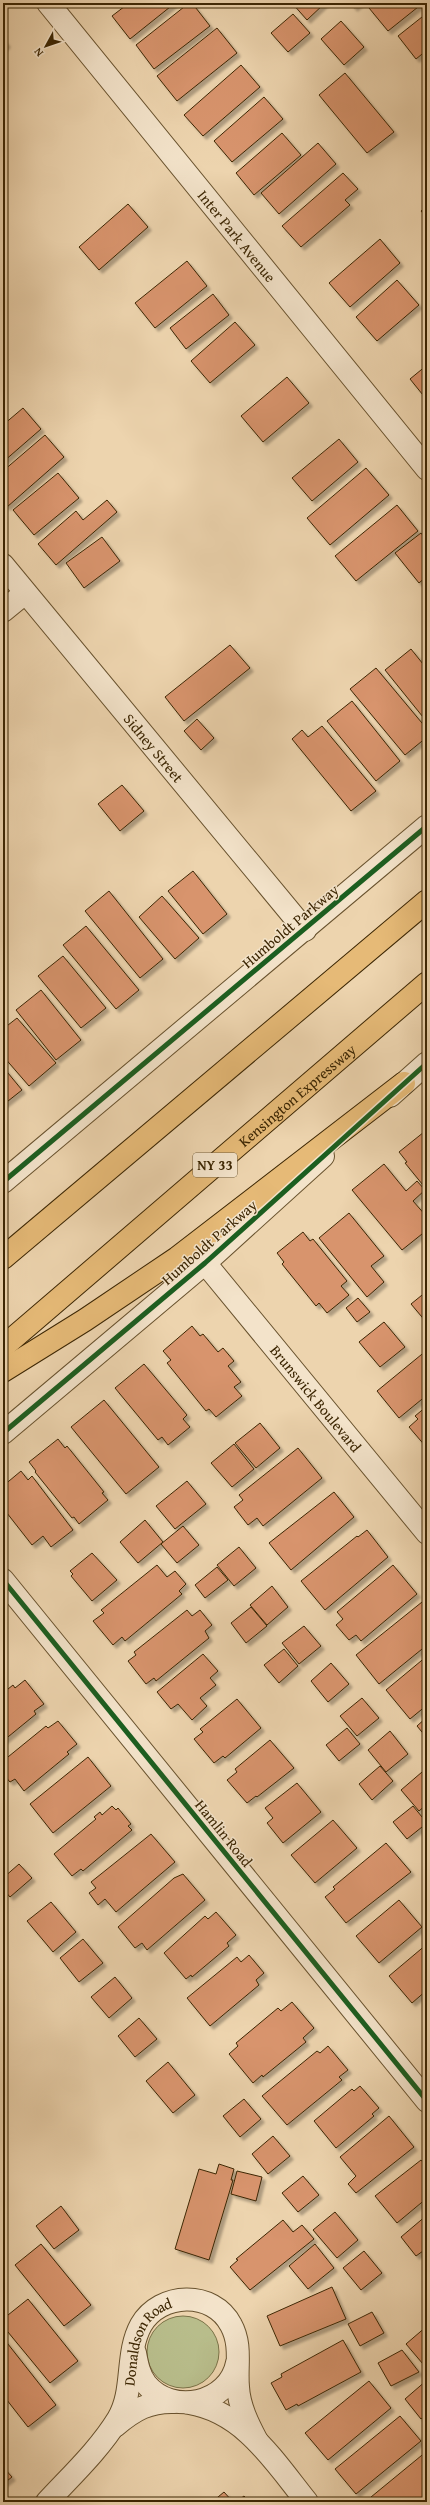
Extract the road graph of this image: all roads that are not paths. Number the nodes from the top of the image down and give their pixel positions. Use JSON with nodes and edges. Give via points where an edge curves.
{"nodes":[{"id":1,"x":48,"y":3,"type":"edge"},
{"id":2,"x":427,"y":469,"type":"edge"},
{"id":3,"x":3,"y":565,"type":"edge"},
{"id":4,"x":25,"y":593,"type":"junction"},
{"id":5,"x":3,"y":611,"type":"edge"},
{"id":6,"x":427,"y":826,"type":"edge"},
{"id":7,"x":427,"y":901,"type":"edge"},
{"id":8,"x":305,"y":930,"type":"junction"},
{"id":9,"x":427,"y":983,"type":"edge"},
{"id":10,"x":427,"y":1063,"type":"edge"},
{"id":11,"x":404,"y":1083,"type":"junction"},
{"id":12,"x":3,"y":1182,"type":"edge"},
{"id":13,"x":3,"y":1258,"type":"edge"},
{"id":14,"x":205,"y":1263,"type":"junction"},
{"id":15,"x":3,"y":1347,"type":"edge"},
{"id":16,"x":3,"y":1370,"type":"edge"},
{"id":17,"x":3,"y":1433,"type":"edge"},
{"id":18,"x":427,"y":1533,"type":"edge"},
{"id":19,"x":3,"y":1580,"type":"edge"},
{"id":20,"x":427,"y":2101,"type":"edge"},
{"id":21,"x":136,"y":2336,"type":"junction"},
{"id":22,"x":238,"y":2350,"type":"junction"},
{"id":23,"x":180,"y":2402,"type":"junction"},
{"id":24,"x":111,"y":2429,"type":"junction"},
{"id":25,"x":257,"y":2441,"type":"junction"},
{"id":26,"x":47,"y":2502,"type":"edge"},
{"id":27,"x":307,"y":2502,"type":"edge"}],
"edges":[{"from":1,"to":2,"type":"street","name":"Inter Park Avenue"},
{"from":3,"to":4,"type":"street","name":"Sidney Street"},
{"from":4,"to":5,"type":"street"},
{"from":4,"to":8,"type":"street","name":"Sidney Street"},
{"from":6,"to":8,"type":"street","name":"Humboldt Parkway"},
{"from":7,"to":13,"type":"highway"},
{"from":8,"to":12,"type":"street","name":"Humboldt Parkway"},
{"from":9,"to":15,"type":"highway","name":"Kensington Expressway","number":"NY 33"},
{"from":10,"to":11,"type":"street","name":"Humboldt Parkway"},
{"from":11,"to":14,"type":"street","name":"Humboldt Parkway"},
{"from":11,"to":16,"type":"highway","via":[[177,1258],[85,1320]]},
{"from":14,"to":17,"type":"street","name":"Humboldt Parkway"},
{"from":14,"to":18,"type":"street","name":"Brunswick Boulevard"},
{"from":19,"to":20,"type":"street","name":"Hamlin Road"},
{"from":21,"to":22,"type":"street","name":"Donaldson Road","via":[[149,2314],[166,2303],[186,2299],[198,2300],[224,2315],[235,2333]]},
{"from":21,"to":23,"type":"street","via":[[134,2350],[137,2367],[144,2380],[157,2394]]},
{"from":21,"to":24,"type":"street","name":"Donaldson Road","via":[[123,2407]]},
{"from":22,"to":23,"type":"street","via":[[236,2366],[229,2381],[221,2390],[204,2400]]},
{"from":22,"to":25,"type":"street","name":"Donaldson Road","via":[[239,2398]]},
{"from":23,"to":24,"type":"street","name":"Donaldson Road","via":[[156,2402],[141,2406]]},
{"from":23,"to":25,"type":"street","name":"Donaldson Road","via":[[218,2410],[232,2418]]},
{"from":24,"to":26,"type":"street","name":"Donaldson Road"},
{"from":25,"to":27,"type":"street","name":"Donaldson Road"}]}
